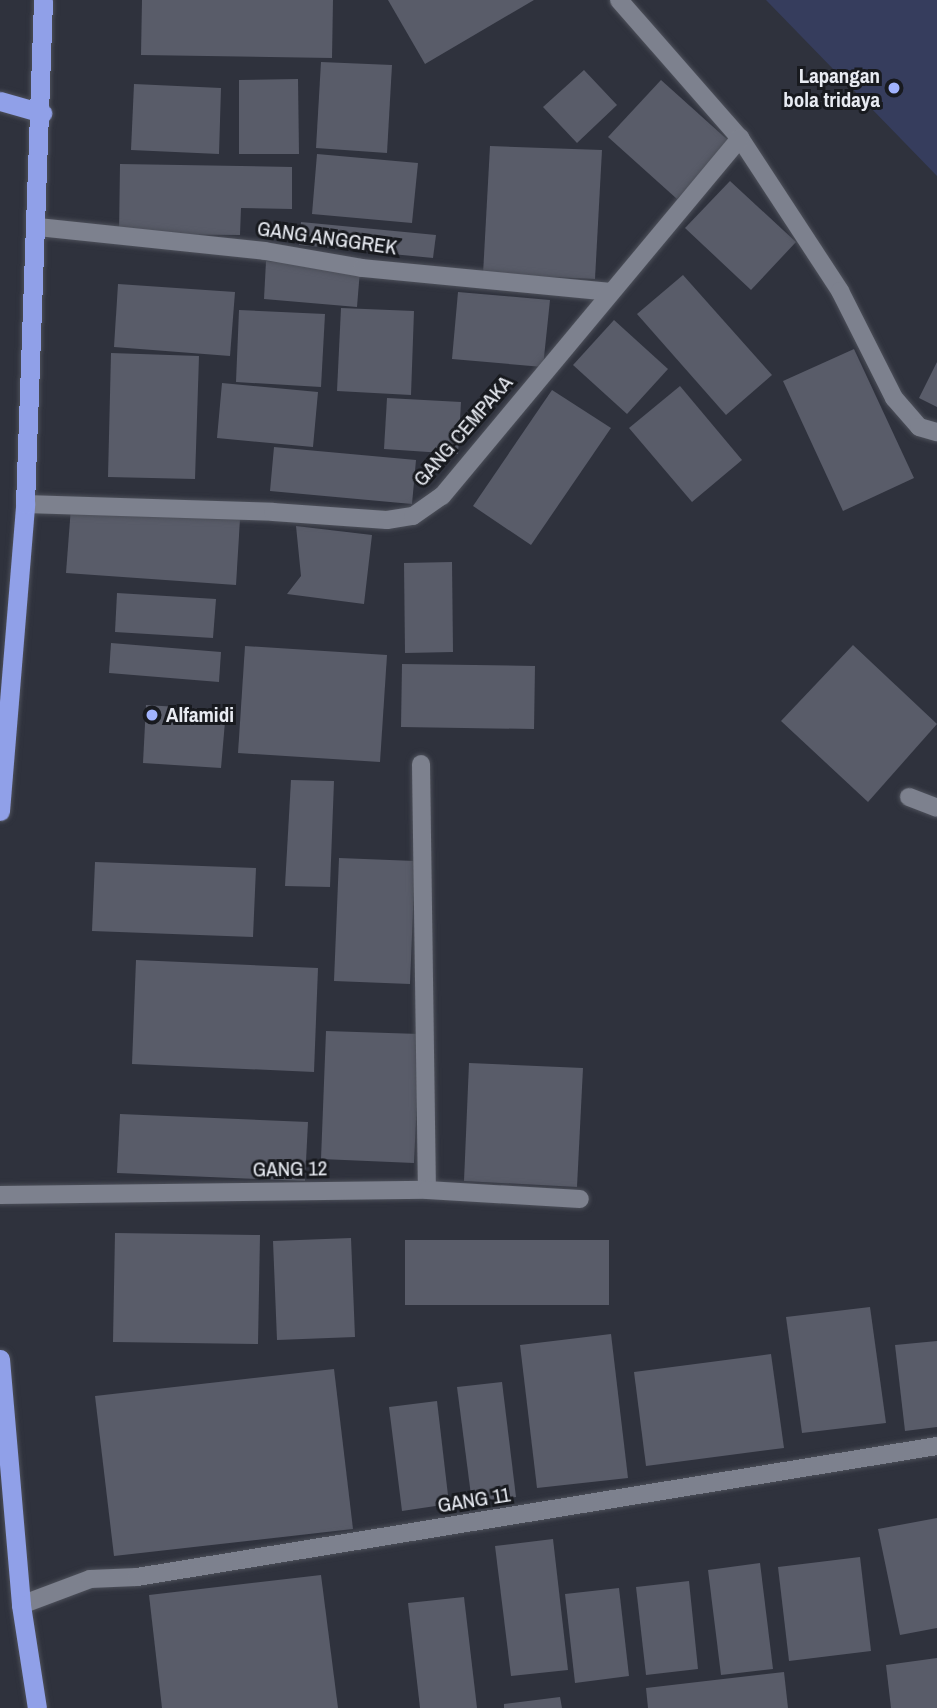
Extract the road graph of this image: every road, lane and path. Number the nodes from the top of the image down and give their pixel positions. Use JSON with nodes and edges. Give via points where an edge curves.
{"nodes":[{"id":1,"x":43,"y":0,"type":"edge"},
{"id":2,"x":619,"y":0,"type":"edge"},
{"id":3,"x":0,"y":101,"type":"edge"},
{"id":4,"x":42,"y":113,"type":"junction"},
{"id":5,"x":740,"y":138,"type":"junction"},
{"id":6,"x":38,"y":228,"type":"junction"},
{"id":7,"x":610,"y":292,"type":"junction"},
{"id":8,"x":937,"y":432,"type":"edge"},
{"id":9,"x":25,"y":503,"type":"junction"},
{"id":10,"x":421,"y":764,"type":"dead end"},
{"id":11,"x":909,"y":797,"type":"dead end"},
{"id":12,"x":937,"y":808,"type":"edge"},
{"id":13,"x":0,"y":811,"type":"edge"},
{"id":14,"x":427,"y":1190,"type":"junction"},
{"id":15,"x":0,"y":1195,"type":"edge"},
{"id":16,"x":580,"y":1199,"type":"dead end"},
{"id":17,"x":0,"y":1359,"type":"edge"},
{"id":18,"x":937,"y":1446,"type":"edge"},
{"id":19,"x":21,"y":1605,"type":"junction"},
{"id":20,"x":37,"y":1708,"type":"edge"}],
"edges":[{"from":1,"to":4,"type":"highway"},
{"from":2,"to":5,"type":"street"},
{"from":3,"to":4,"type":"highway"},
{"from":4,"to":6,"type":"highway"},
{"from":5,"to":7,"type":"street","name":"GANG CEMPAKA"},
{"from":5,"to":8,"type":"street","via":[[840,291],[894,398],[919,427]]},
{"from":6,"to":7,"type":"street","name":"GANG ANGGREK","via":[[264,251],[362,268]]},
{"from":6,"to":9,"type":"highway"},
{"from":7,"to":9,"type":"street","name":"GANG CEMPAKA","via":[[442,495],[413,516],[387,520]]},
{"from":9,"to":13,"type":"highway"},
{"from":10,"to":14,"type":"street"},
{"from":11,"to":12,"type":"street"},
{"from":14,"to":15,"type":"street","name":"GANG 12"},
{"from":14,"to":16,"type":"street","name":"GANG 12"},
{"from":17,"to":19,"type":"highway"},
{"from":18,"to":19,"type":"street","name":"GANG 11","via":[[137,1577],[90,1579]]},
{"from":19,"to":20,"type":"highway"}]}
